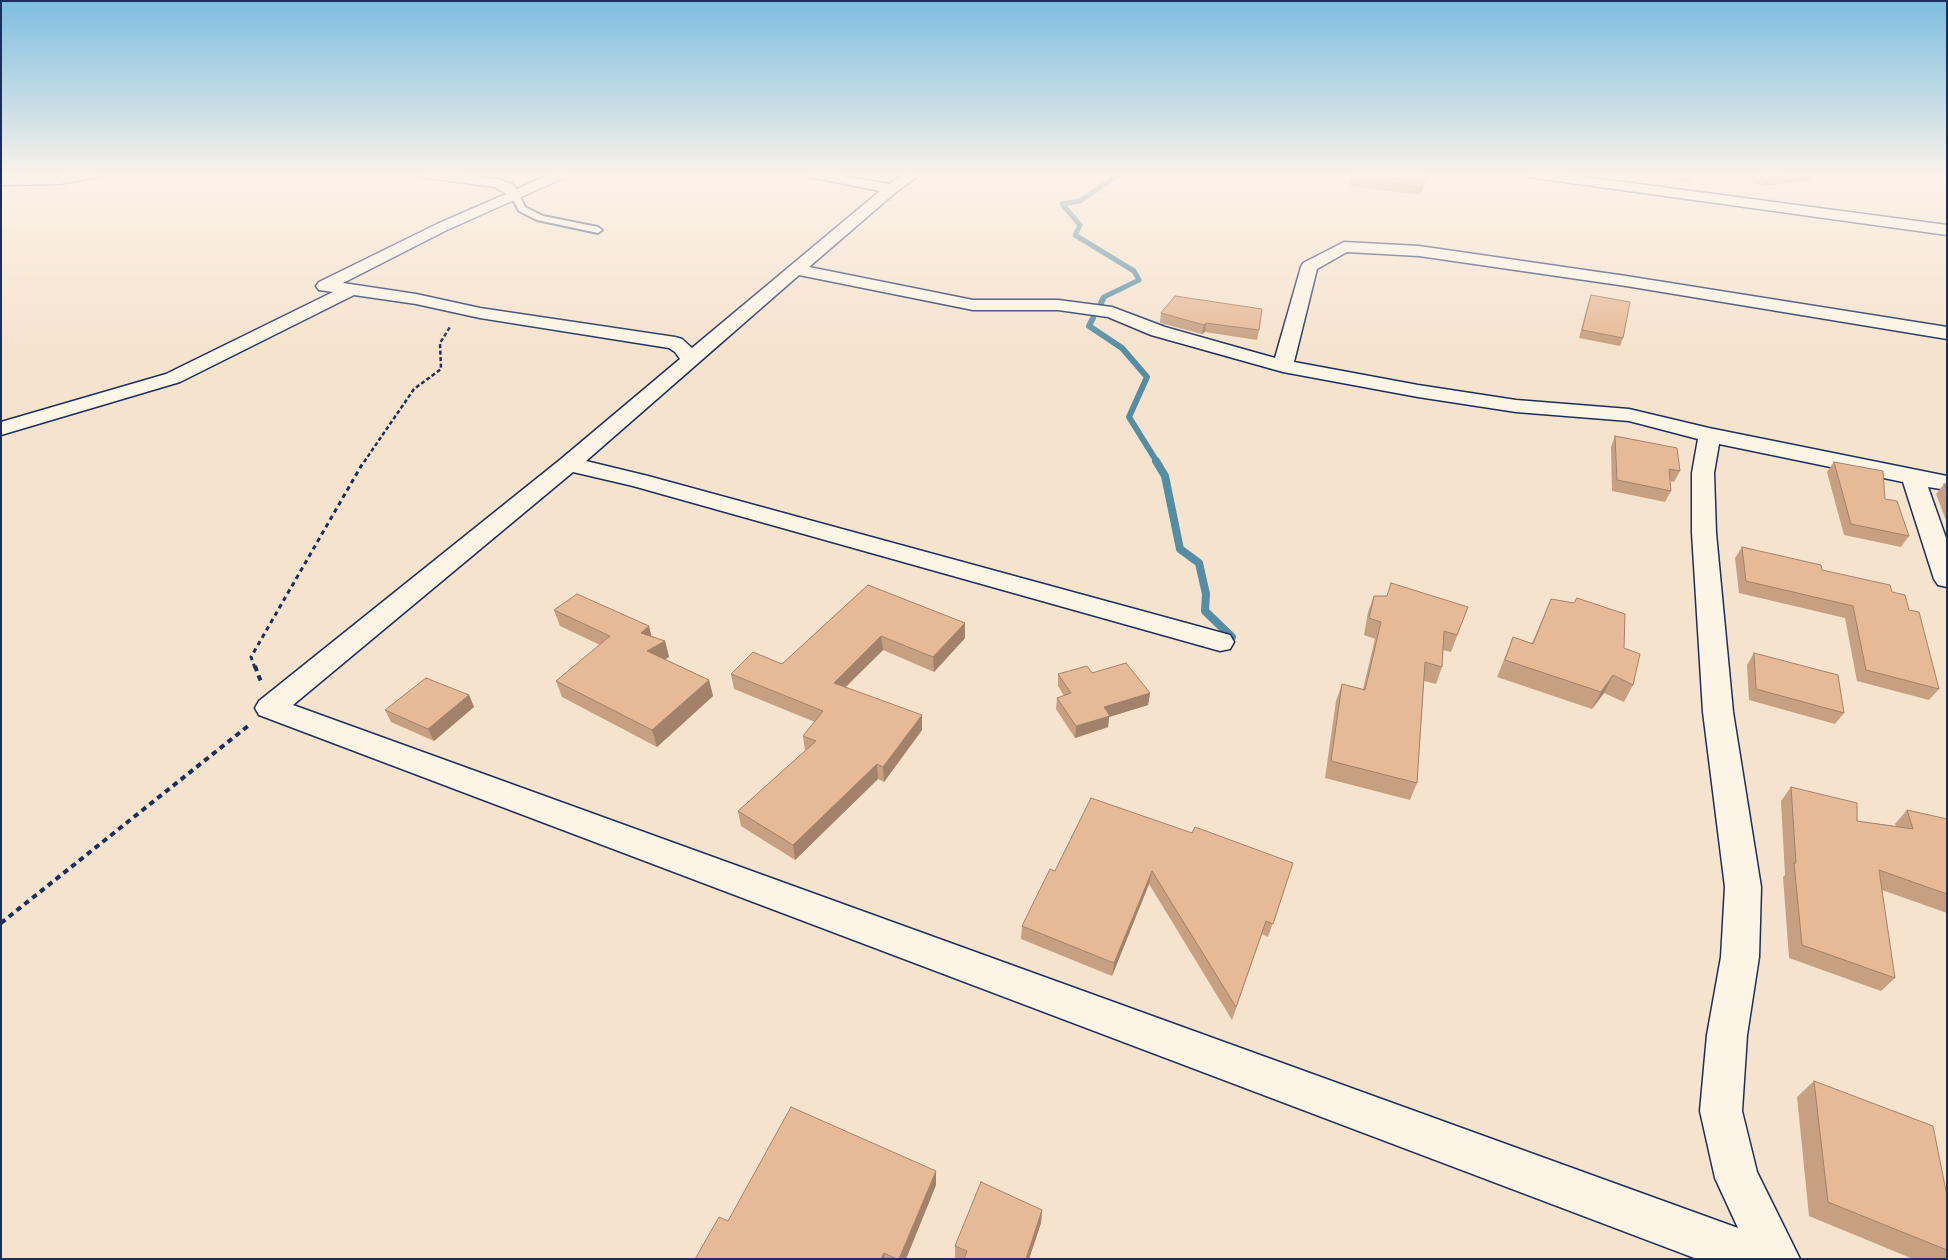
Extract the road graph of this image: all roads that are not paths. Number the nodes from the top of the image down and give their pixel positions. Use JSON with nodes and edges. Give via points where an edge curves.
{"nodes":[{"id":1,"x":433,"y":232,"type":"edge"},
{"id":2,"x":840,"y":232,"type":"edge"},
{"id":3,"x":794,"y":269,"type":"junction"},
{"id":4,"x":351,"y":290,"type":"junction"},
{"id":5,"x":1947,"y":333,"type":"edge"},
{"id":6,"x":690,"y":358,"type":"junction"},
{"id":7,"x":1283,"y":366,"type":"junction"},
{"id":8,"x":1,"y":429,"type":"edge"},
{"id":9,"x":1709,"y":436,"type":"junction"},
{"id":10,"x":568,"y":464,"type":"junction"},
{"id":11,"x":1913,"y":477,"type":"junction"},
{"id":12,"x":1947,"y":483,"type":"edge"},
{"id":13,"x":1947,"y":579,"type":"edge"},
{"id":14,"x":1220,"y":642,"type":"dead end"},
{"id":15,"x":1759,"y":1259,"type":"edge"},
{"id":16,"x":1777,"y":1259,"type":"edge"}],
"edges":[{"from":1,"to":4,"type":"street","via":[[326,286]]},
{"from":2,"to":3,"type":"street"},
{"from":3,"to":6,"type":"street"},
{"from":3,"to":7,"type":"street","via":[[973,305],[1058,305],[1112,312],[1158,331]]},
{"from":4,"to":6,"type":"street","via":[[674,343]]},
{"from":4,"to":8,"type":"street","via":[[173,378]]},
{"from":5,"to":7,"type":"street","via":[[1419,250],[1344,247],[1310,267]]},
{"from":6,"to":10,"type":"street"},
{"from":7,"to":9,"type":"street","via":[[1516,406],[1629,416]]},
{"from":9,"to":11,"type":"street"},
{"from":9,"to":16,"type":"street","via":[[1703,473],[1704,532],[1718,712],[1743,887],[1740,957],[1727,1035],[1721,1112],[1737,1178]]},
{"from":10,"to":14,"type":"street","via":[[640,481]]},
{"from":10,"to":15,"type":"street","via":[[270,708]]},
{"from":11,"to":12,"type":"street"},
{"from":11,"to":13,"type":"street"}]}
